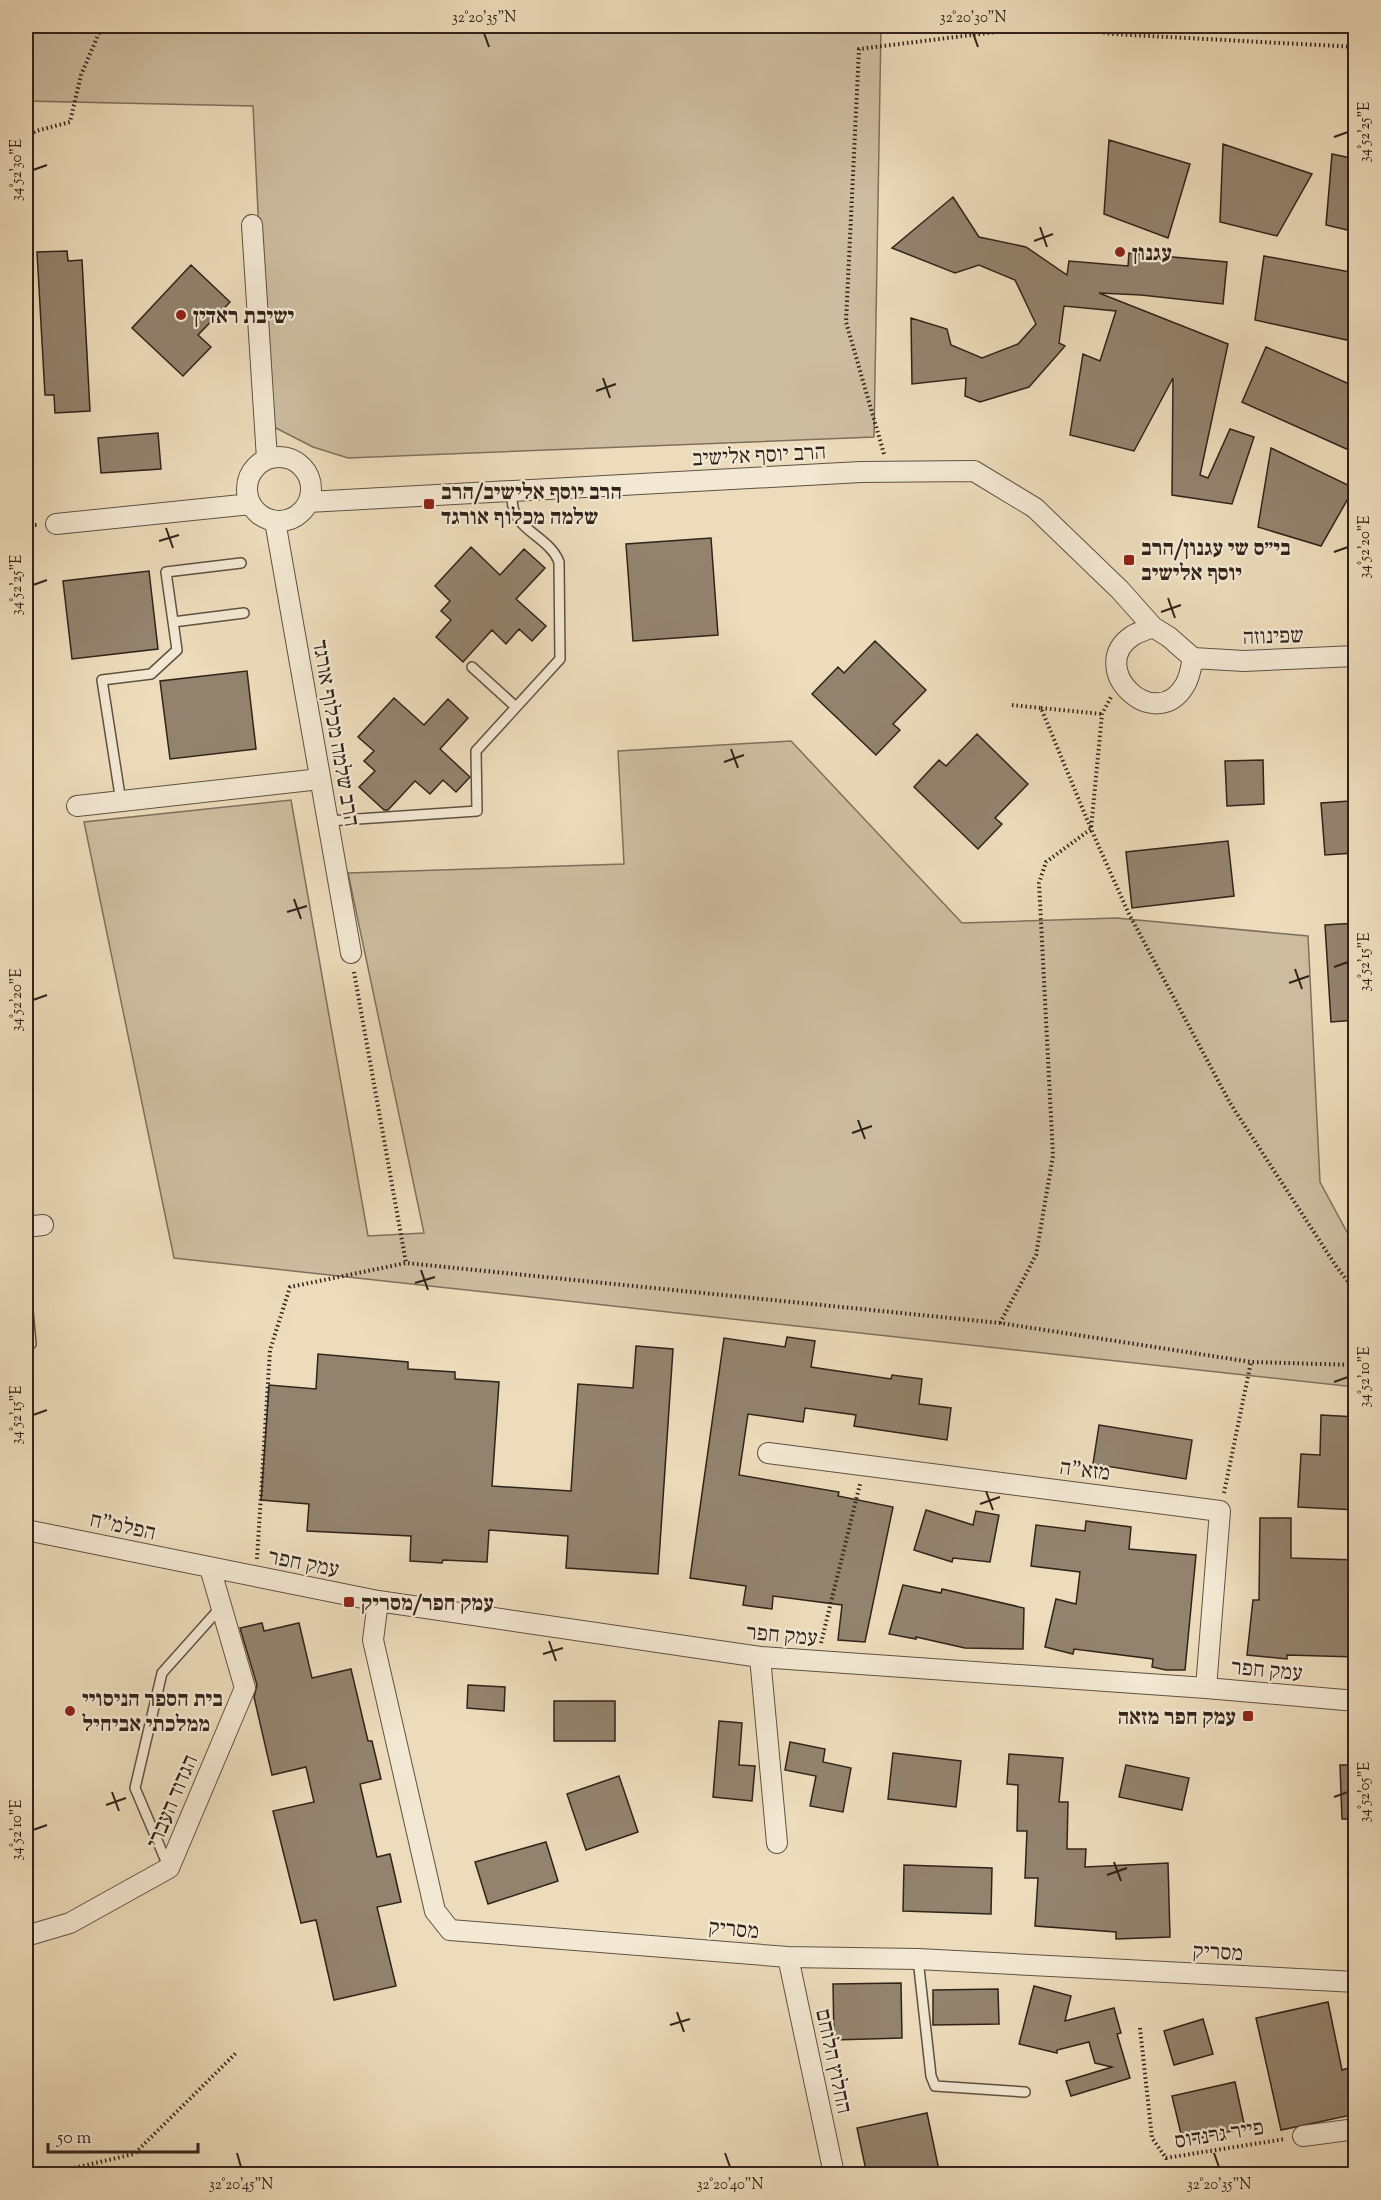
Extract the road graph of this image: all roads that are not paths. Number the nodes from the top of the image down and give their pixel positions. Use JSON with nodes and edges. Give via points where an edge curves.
{"nodes":[{"id":1,"x":252,"y":225,"type":"dead end"},
{"id":2,"x":267,"y":459,"type":"junction"},
{"id":3,"x":511,"y":491,"type":"junction"},
{"id":4,"x":308,"y":502,"type":"junction"},
{"id":5,"x":251,"y":504,"type":"junction"},
{"id":6,"x":275,"y":521,"type":"junction"},
{"id":7,"x":56,"y":524,"type":"dead end"},
{"id":8,"x":241,"y":563,"type":"dead end"},
{"id":9,"x":244,"y":613,"type":"dead end"},
{"id":10,"x":173,"y":622,"type":"junction"},
{"id":11,"x":1153,"y":627,"type":"junction"},
{"id":12,"x":1356,"y":656,"type":"edge"},
{"id":13,"x":1193,"y":658,"type":"junction"},
{"id":14,"x":472,"y":667,"type":"dead end"},
{"id":15,"x":516,"y":707,"type":"junction"},
{"id":16,"x":321,"y":779,"type":"junction"},
{"id":17,"x":121,"y":802,"type":"junction"},
{"id":18,"x":77,"y":807,"type":"dead end"},
{"id":19,"x":328,"y":820,"type":"junction"},
{"id":20,"x":351,"y":953,"type":"road end"},
{"id":21,"x":26,"y":1289,"type":"edge"},
{"id":22,"x":31,"y":1344,"type":"dead end"},
{"id":23,"x":768,"y":1453,"type":"dead end"},
{"id":24,"x":26,"y":1530,"type":"edge"},
{"id":25,"x":210,"y":1568,"type":"junction"},
{"id":26,"x":378,"y":1600,"type":"junction"},
{"id":27,"x":222,"y":1607,"type":"junction"},
{"id":28,"x":760,"y":1657,"type":"junction"},
{"id":29,"x":1206,"y":1688,"type":"junction"},
{"id":30,"x":1356,"y":1701,"type":"edge"},
{"id":31,"x":777,"y":1842,"type":"dead end"},
{"id":32,"x":169,"y":1868,"type":"junction"},
{"id":33,"x":26,"y":1936,"type":"edge"},
{"id":34,"x":788,"y":1957,"type":"junction"},
{"id":35,"x":918,"y":1959,"type":"junction"},
{"id":36,"x":1356,"y":1982,"type":"edge"},
{"id":37,"x":1025,"y":2092,"type":"dead end"},
{"id":38,"x":1356,"y":2129,"type":"edge"},
{"id":39,"x":1303,"y":2136,"type":"road end"},
{"id":40,"x":834,"y":2175,"type":"edge"}],
"edges":[{"from":1,"to":2,"type":"street"},
{"from":2,"to":4,"type":"street","via":[[289,458],[306,471],[311,492]]},
{"from":2,"to":5,"type":"street","via":[[251,473],[247,483]]},
{"from":3,"to":4,"type":"street","name":"הרב יוסף אלישיב"},
{"from":3,"to":11,"type":"street","name":"הרב יוסף אלישיב","via":[[974,471],[1035,508]]},
{"from":3,"to":15,"type":"lane","via":[[518,518],[556,553],[559,562],[560,659]]},
{"from":4,"to":6,"type":"street","via":[[295,517]]},
{"from":5,"to":6,"type":"street","via":[[257,512]]},
{"from":5,"to":7,"type":"street"},
{"from":6,"to":16,"type":"street","name":"הרב שלמה מכלוף אורגד"},
{"from":8,"to":10,"type":"lane","via":[[166,572]]},
{"from":9,"to":10,"type":"lane"},
{"from":10,"to":17,"type":"lane","via":[[177,650],[151,674],[102,680]]},
{"from":11,"to":13,"type":"street"},
{"from":11,"to":13,"type":"street","via":[[1131,637],[1118,657],[1120,681],[1136,698],[1147,702],[1171,699],[1187,683]]},
{"from":12,"to":13,"type":"street","name":"שפינוזה","via":[[1244,661]]},
{"from":14,"to":15,"type":"lane"},
{"from":15,"to":19,"type":"lane","via":[[476,751],[477,811]]},
{"from":16,"to":17,"type":"street"},
{"from":16,"to":19,"type":"street","name":"הרב שלמה מכלוף אורגד"},
{"from":17,"to":18,"type":"street"},
{"from":19,"to":20,"type":"street","name":"הרב שלמה מכלוף אורגד"},
{"from":21,"to":22,"type":"lane"},
{"from":23,"to":29,"type":"street","name":"מזא\"ה","via":[[1220,1511]]},
{"from":24,"to":25,"type":"street","name":"הפלמ\"ח"},
{"from":25,"to":26,"type":"street","name":"עמק חפר"},
{"from":25,"to":27,"type":"street","name":"הגדוד העברי"},
{"from":26,"to":28,"type":"street","name":"עמק חפר"},
{"from":26,"to":34,"type":"street","name":"מסריק","via":[[373,1640],[435,1911],[450,1930]]},
{"from":27,"to":32,"type":"street","name":"הגדוד העברי","via":[[244,1688]]},
{"from":27,"to":32,"type":"lane","via":[[162,1673],[135,1788]]},
{"from":28,"to":29,"type":"street","name":"עמק חפר"},
{"from":28,"to":31,"type":"street"},
{"from":29,"to":30,"type":"street","name":"עמק חפר"},
{"from":32,"to":33,"type":"street","name":"הגדוד העברי","via":[[70,1923]]},
{"from":34,"to":35,"type":"street","name":"מסריק"},
{"from":34,"to":40,"type":"street","name":"החלוץ הלוחם"},
{"from":35,"to":36,"type":"street","name":"מסריק"},
{"from":35,"to":37,"type":"lane","via":[[935,2086]]},
{"from":38,"to":39,"type":"street"}]}
